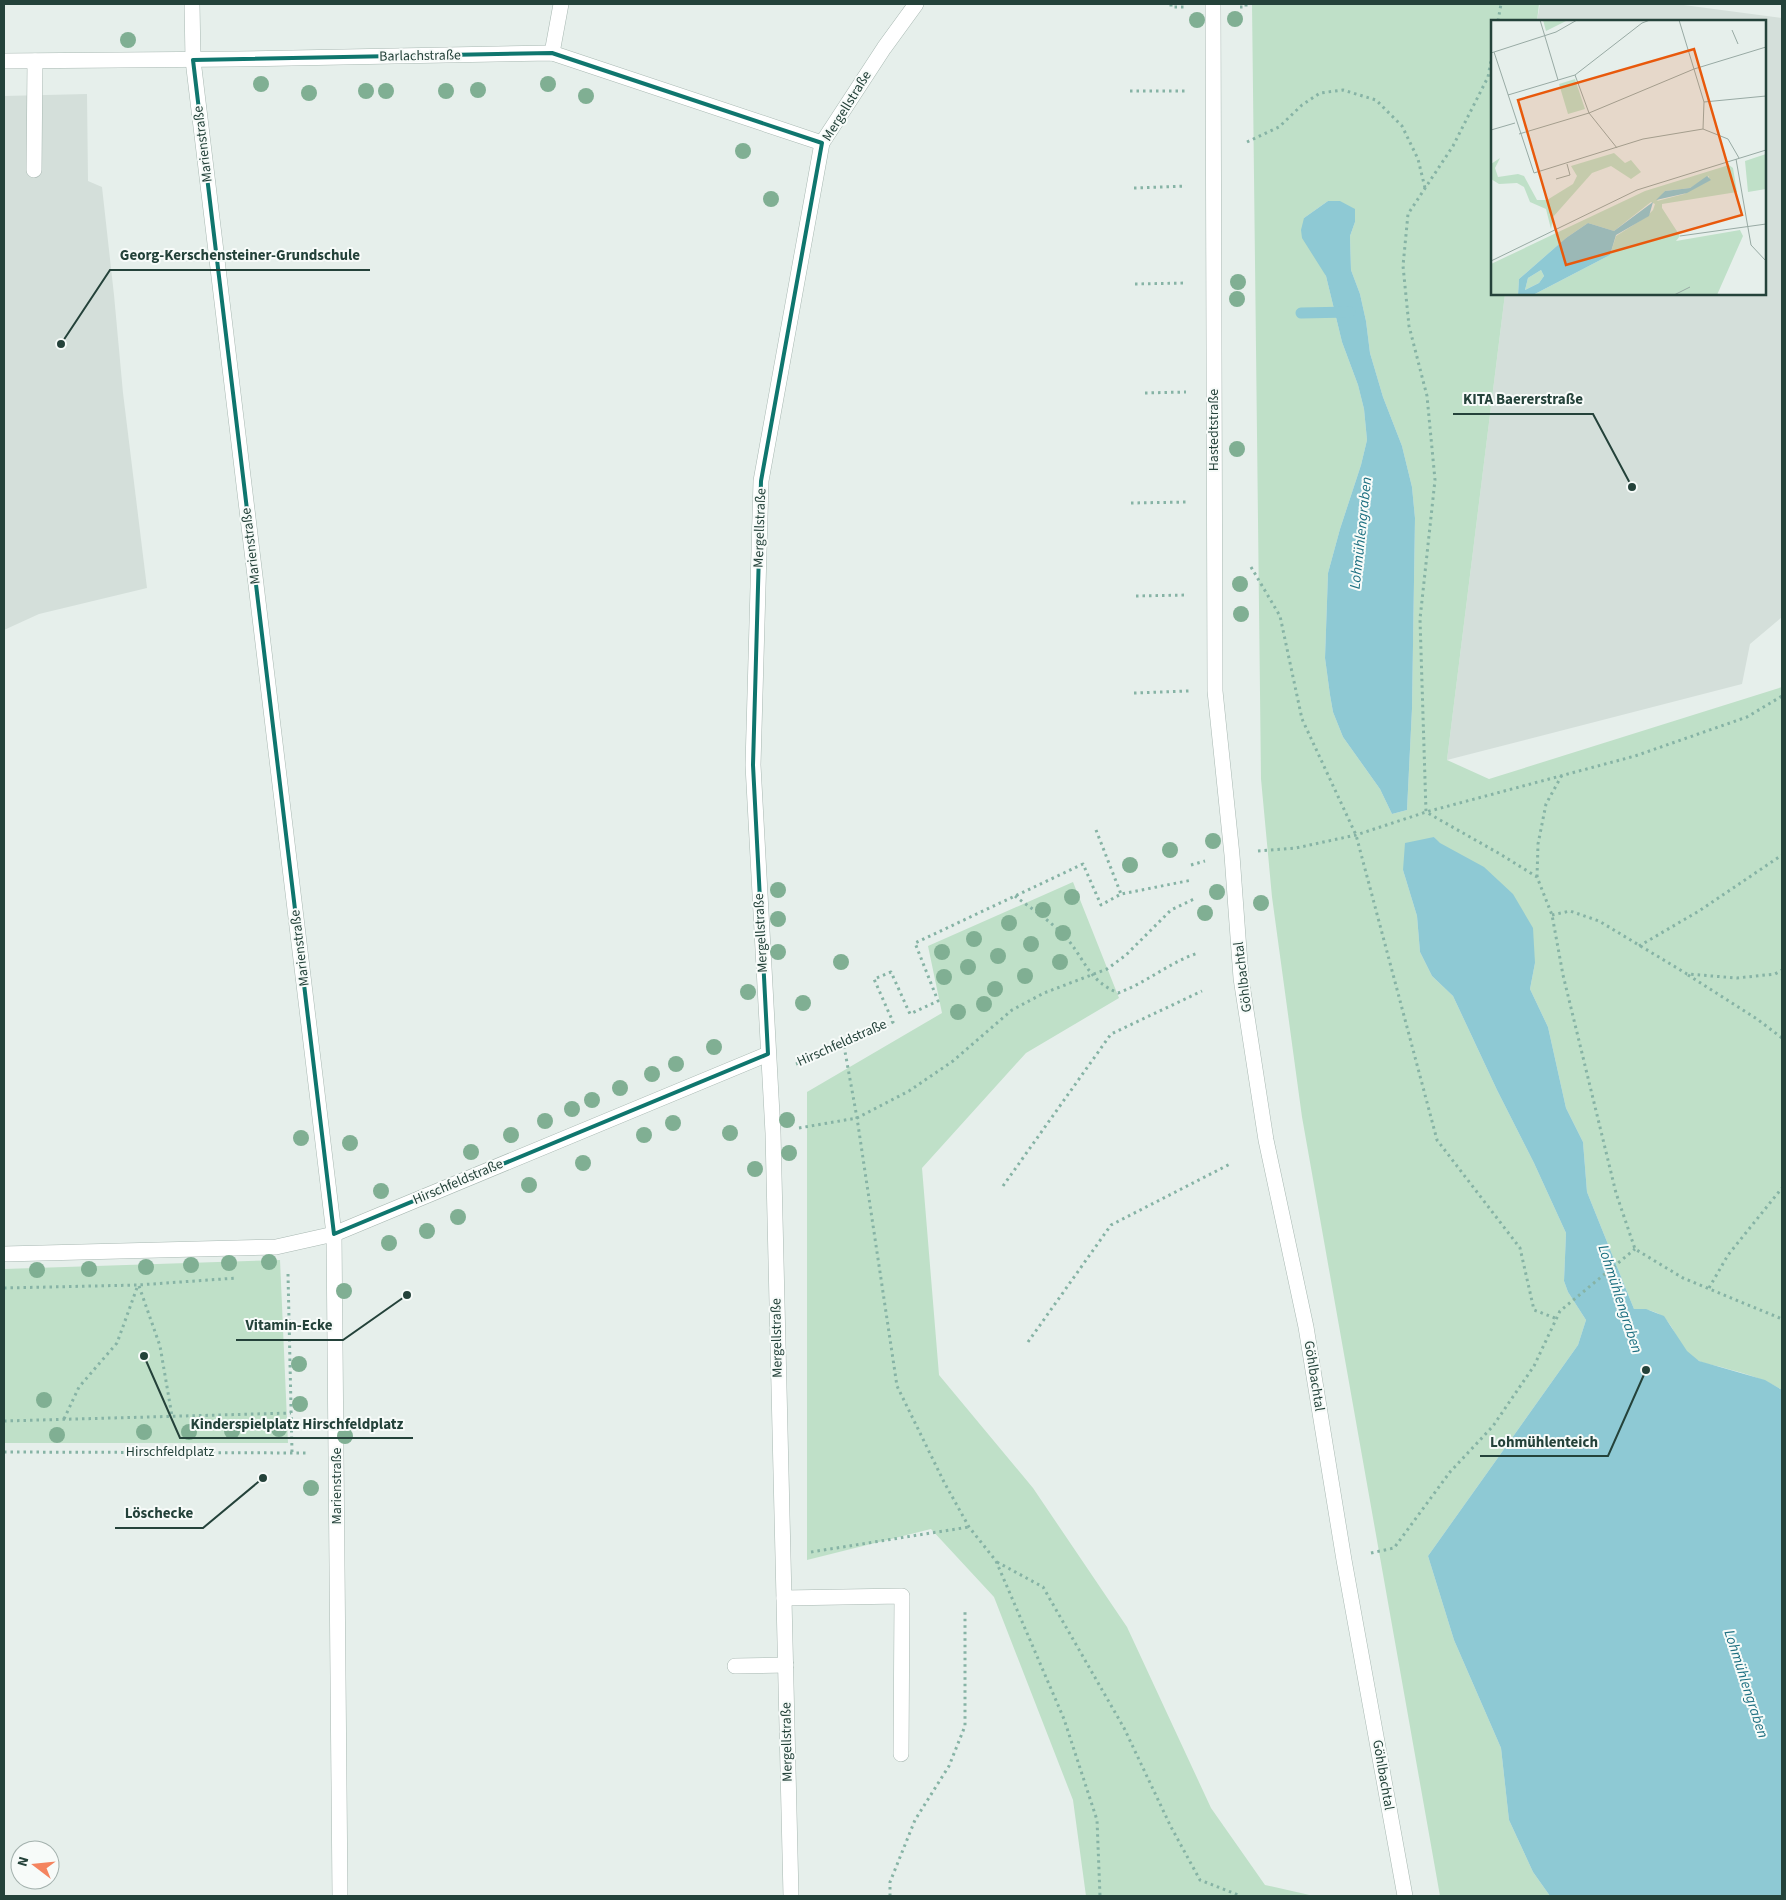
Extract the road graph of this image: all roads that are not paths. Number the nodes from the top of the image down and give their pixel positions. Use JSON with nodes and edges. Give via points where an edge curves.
{"nodes":[{"id":1,"x":192,"y":4,"type":"edge"},
{"id":2,"x":561,"y":4,"type":"edge"},
{"id":3,"x":916,"y":4,"type":"edge"},
{"id":4,"x":1214,"y":4,"type":"edge"},
{"id":5,"x":552,"y":53,"type":"junction"},
{"id":6,"x":193,"y":60,"type":"junction"},
{"id":7,"x":4,"y":61,"type":"edge"},
{"id":8,"x":35,"y":61,"type":"junction"},
{"id":9,"x":822,"y":143,"type":"junction"},
{"id":10,"x":34,"y":170,"type":"dead end"},
{"id":11,"x":1232,"y":855,"type":"joint"},
{"id":12,"x":768,"y":1054,"type":"junction"},
{"id":13,"x":334,"y":1234,"type":"junction"},
{"id":14,"x":4,"y":1254,"type":"edge"},
{"id":15,"x":784,"y":1598,"type":"junction"},
{"id":16,"x":786,"y":1665,"type":"junction"},
{"id":17,"x":735,"y":1666,"type":"dead end"},
{"id":18,"x":901,"y":1754,"type":"dead end"},
{"id":19,"x":340,"y":1896,"type":"edge"},
{"id":20,"x":791,"y":1896,"type":"edge"},
{"id":21,"x":1405,"y":1896,"type":"edge"}],
"edges":[{"from":1,"to":6,"type":"street","name":"Marienstraße"},
{"from":2,"to":5,"type":"street"},
{"from":3,"to":9,"type":"street","name":"Mergellstraße"},
{"from":4,"to":11,"type":"street","name":"Hastedtstraße","via":[[1215,691]]},
{"from":5,"to":6,"type":"street","name":"Barlachstraße"},
{"from":5,"to":9,"type":"street","name":"Barlachstraße"},
{"from":6,"to":8,"type":"street","name":"Barlachstraße"},
{"from":6,"to":13,"type":"street","name":"Marienstraße"},
{"from":7,"to":8,"type":"street","name":"Barlachstraße"},
{"from":8,"to":10,"type":"street"},
{"from":9,"to":12,"type":"street","name":"Mergellstraße","via":[[761,481],[753,765]]},
{"from":11,"to":21,"type":"street","name":"Göhlbachtal","via":[[1241,978],[1266,1140],[1306,1327],[1344,1560]]},
{"from":12,"to":13,"type":"street","name":"Hirschfeldstraße"},
{"from":12,"to":15,"type":"street","name":"Mergellstraße","via":[[773,1133]]},
{"from":13,"to":14,"type":"street","via":[[276,1247]]},
{"from":13,"to":19,"type":"street","name":"Marienstraße"},
{"from":15,"to":16,"type":"street","name":"Mergellstraße"},
{"from":15,"to":18,"type":"street","via":[[902,1596]]},
{"from":16,"to":17,"type":"street"},
{"from":16,"to":20,"type":"street","name":"Mergellstraße"}]}
